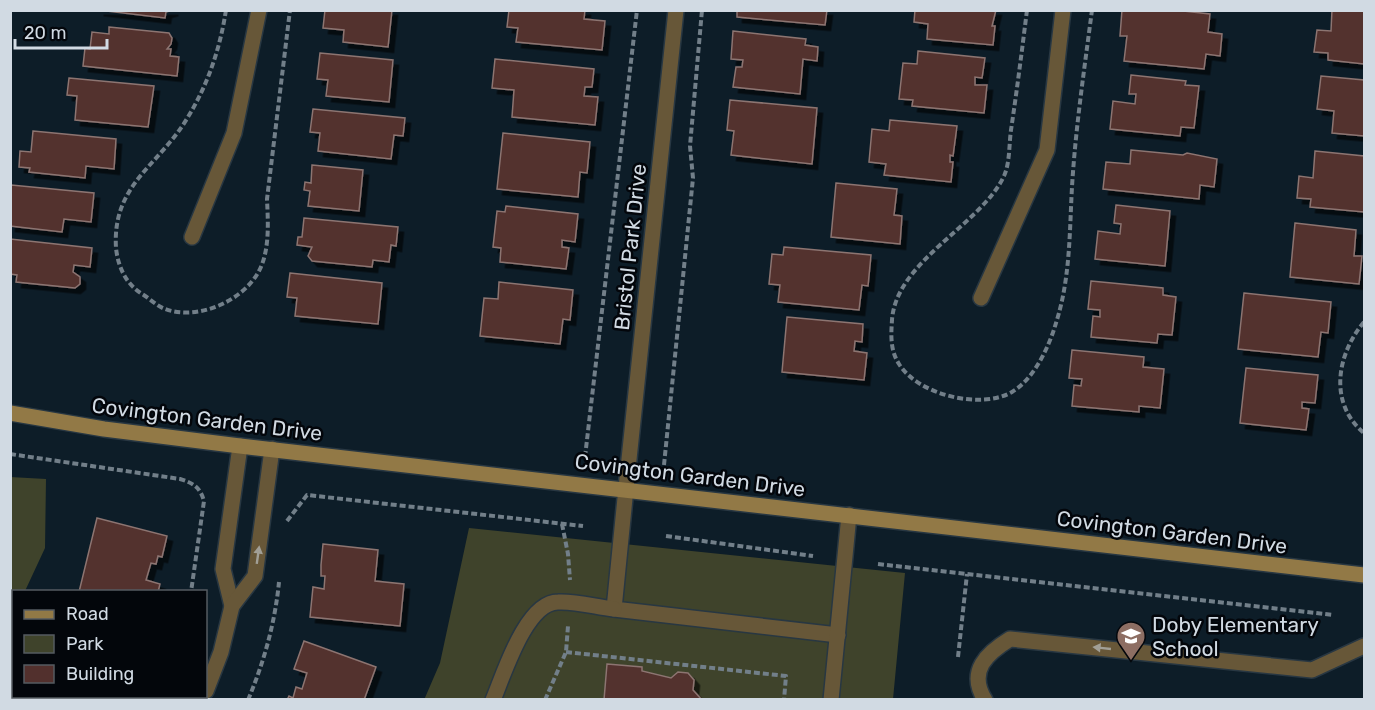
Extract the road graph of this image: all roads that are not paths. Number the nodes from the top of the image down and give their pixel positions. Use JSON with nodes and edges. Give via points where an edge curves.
{"nodes":[{"id":1,"x":259,"y":10,"type":"edge"},
{"id":2,"x":676,"y":10,"type":"edge"},
{"id":3,"x":1063,"y":10,"type":"edge"},
{"id":4,"x":192,"y":237,"type":"dead end"},
{"id":5,"x":981,"y":298,"type":"dead end"},
{"id":6,"x":10,"y":413,"type":"edge"},
{"id":7,"x":240,"y":446,"type":"junction"},
{"id":8,"x":272,"y":449,"type":"junction"},
{"id":9,"x":626,"y":488,"type":"junction"},
{"id":10,"x":849,"y":514,"type":"junction"},
{"id":11,"x":1365,"y":575,"type":"edge"},
{"id":12,"x":232,"y":606,"type":"junction"},
{"id":13,"x":614,"y":609,"type":"junction"},
{"id":14,"x":838,"y":635,"type":"junction"},
{"id":15,"x":1364,"y":644,"type":"edge"},
{"id":16,"x":207,"y":688,"type":"edge"},
{"id":17,"x":493,"y":699,"type":"edge"},
{"id":18,"x":831,"y":699,"type":"edge"},
{"id":19,"x":985,"y":699,"type":"edge"}],
"edges":[{"from":1,"to":4,"type":"street","via":[[234,133]]},
{"from":2,"to":9,"type":"street","name":"Bristol Park Drive"},
{"from":3,"to":5,"type":"street","via":[[1047,150]]},
{"from":6,"to":7,"type":"street","name":"Covington Garden Drive"},
{"from":7,"to":8,"type":"street","name":"Covington Garden Drive"},
{"from":7,"to":12,"type":"street","via":[[223,569]]},
{"from":8,"to":9,"type":"street","name":"Covington Garden Drive"},
{"from":12,"to":8,"type":"street","one_way":true,"via":[[255,576]]},
{"from":9,"to":10,"type":"street","name":"Covington Garden Drive"},
{"from":9,"to":13,"type":"street","name":"Bristol Park Drive"},
{"from":10,"to":11,"type":"street","name":"Covington Garden Drive"},
{"from":10,"to":14,"type":"street"},
{"from":12,"to":16,"type":"street"},
{"from":13,"to":14,"type":"street"},
{"from":13,"to":17,"type":"street","via":[[556,601],[537,610],[521,635]]},
{"from":14,"to":18,"type":"street"},
{"from":15,"to":19,"type":"street","one_way":true,"via":[[1312,670],[1010,639],[987,653],[979,672],[980,692]]}]}
